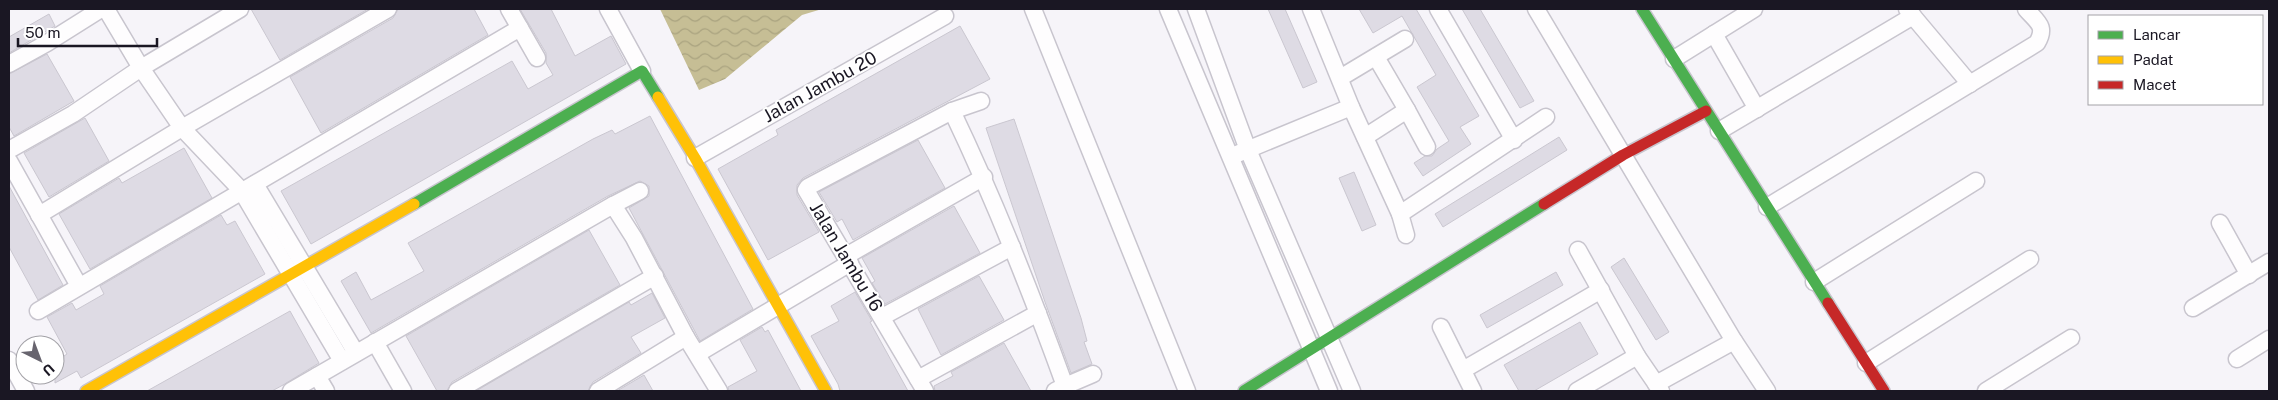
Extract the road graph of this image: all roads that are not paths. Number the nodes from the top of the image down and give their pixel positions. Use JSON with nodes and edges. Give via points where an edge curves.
{"nodes":[{"id":1,"x":101,"y":9,"type":"edge"},
{"id":2,"x":106,"y":9,"type":"edge"},
{"id":3,"x":240,"y":9,"type":"edge"},
{"id":4,"x":388,"y":9,"type":"edge"},
{"id":5,"x":508,"y":9,"type":"edge"},
{"id":6,"x":608,"y":9,"type":"edge"},
{"id":7,"x":1033,"y":9,"type":"edge"},
{"id":8,"x":1168,"y":9,"type":"edge"},
{"id":9,"x":1196,"y":9,"type":"edge"},
{"id":10,"x":1311,"y":9,"type":"edge"},
{"id":11,"x":1438,"y":9,"type":"edge"},
{"id":12,"x":1536,"y":9,"type":"edge"},
{"id":13,"x":1642,"y":9,"type":"edge"},
{"id":14,"x":1754,"y":9,"type":"edge"},
{"id":15,"x":2026,"y":9,"type":"edge"},
{"id":16,"x":1910,"y":12,"type":"edge"},
{"id":17,"x":945,"y":16,"type":"dead end"},
{"id":18,"x":520,"y":28,"type":"junction"},
{"id":19,"x":1714,"y":34,"type":"junction"},
{"id":20,"x":1405,"y":39,"type":"dead end"},
{"id":21,"x":1376,"y":57,"type":"junction"},
{"id":22,"x":537,"y":58,"type":"dead end"},
{"id":23,"x":1674,"y":59,"type":"junction"},
{"id":24,"x":9,"y":64,"type":"edge"},
{"id":25,"x":140,"y":68,"type":"junction"},
{"id":26,"x":642,"y":71,"type":"junction"},
{"id":27,"x":1340,"y":78,"type":"junction"},
{"id":28,"x":1970,"y":84,"type":"junction"},
{"id":29,"x":982,"y":101,"type":"dead end"},
{"id":30,"x":1351,"y":107,"type":"junction"},
{"id":31,"x":1757,"y":109,"type":"junction"},
{"id":32,"x":1407,"y":110,"type":"junction"},
{"id":33,"x":952,"y":111,"type":"junction"},
{"id":34,"x":1706,"y":111,"type":"junction"},
{"id":35,"x":1546,"y":117,"type":"dead end"},
{"id":36,"x":182,"y":128,"type":"junction"},
{"id":37,"x":1719,"y":131,"type":"junction"},
{"id":38,"x":1365,"y":137,"type":"junction"},
{"id":39,"x":1514,"y":140,"type":"junction"},
{"id":40,"x":1427,"y":147,"type":"dead end"},
{"id":41,"x":9,"y":150,"type":"edge"},
{"id":42,"x":1248,"y":150,"type":"junction"},
{"id":43,"x":1230,"y":156,"type":"junction"},
{"id":44,"x":1623,"y":156,"type":"junction"},
{"id":45,"x":695,"y":158,"type":"junction"},
{"id":46,"x":9,"y":161,"type":"edge"},
{"id":47,"x":984,"y":177,"type":"junction"},
{"id":48,"x":1976,"y":181,"type":"dead end"},
{"id":49,"x":248,"y":187,"type":"junction"},
{"id":50,"x":640,"y":191,"type":"dead end"},
{"id":51,"x":612,"y":205,"type":"junction"},
{"id":52,"x":1767,"y":207,"type":"junction"},
{"id":53,"x":1400,"y":214,"type":"junction"},
{"id":54,"x":39,"y":215,"type":"junction"},
{"id":55,"x":2220,"y":223,"type":"dead end"},
{"id":56,"x":1406,"y":236,"type":"dead end"},
{"id":57,"x":1012,"y":247,"type":"junction"},
{"id":58,"x":1578,"y":250,"type":"dead end"},
{"id":59,"x":848,"y":259,"type":"junction"},
{"id":60,"x":2030,"y":259,"type":"dead end"},
{"id":61,"x":2269,"y":262,"type":"edge"},
{"id":62,"x":306,"y":267,"type":"junction"},
{"id":63,"x":2249,"y":274,"type":"junction"},
{"id":64,"x":291,"y":276,"type":"junction"},
{"id":65,"x":655,"y":276,"type":"junction"},
{"id":66,"x":1814,"y":282,"type":"junction"},
{"id":67,"x":79,"y":286,"type":"junction"},
{"id":68,"x":1601,"y":290,"type":"junction"},
{"id":69,"x":776,"y":305,"type":"junction"},
{"id":70,"x":2193,"y":308,"type":"dead end"},
{"id":71,"x":38,"y":311,"type":"dead end"},
{"id":72,"x":1038,"y":313,"type":"junction"},
{"id":73,"x":882,"y":316,"type":"junction"},
{"id":74,"x":1441,"y":327,"type":"dead end"},
{"id":75,"x":686,"y":337,"type":"junction"},
{"id":76,"x":2071,"y":338,"type":"dead end"},
{"id":77,"x":1330,"y":339,"type":"junction"},
{"id":78,"x":2269,"y":339,"type":"edge"},
{"id":79,"x":1734,"y":341,"type":"junction"},
{"id":80,"x":376,"y":342,"type":"junction"},
{"id":81,"x":1311,"y":351,"type":"junction"},
{"id":82,"x":356,"y":353,"type":"junction"},
{"id":83,"x":697,"y":354,"type":"junction"},
{"id":84,"x":1637,"y":356,"type":"junction"},
{"id":85,"x":2237,"y":359,"type":"dead end"},
{"id":86,"x":9,"y":360,"type":"edge"},
{"id":87,"x":342,"y":361,"type":"junction"},
{"id":88,"x":1866,"y":363,"type":"junction"},
{"id":89,"x":1463,"y":370,"type":"junction"},
{"id":90,"x":1093,"y":374,"type":"dead end"},
{"id":91,"x":317,"y":376,"type":"junction"},
{"id":92,"x":921,"y":385,"type":"edge"},
{"id":93,"x":1060,"y":388,"type":"edge"},
{"id":94,"x":1658,"y":388,"type":"edge"},
{"id":95,"x":26,"y":391,"type":"edge"},
{"id":96,"x":86,"y":391,"type":"edge"},
{"id":97,"x":291,"y":391,"type":"edge"},
{"id":98,"x":326,"y":391,"type":"edge"},
{"id":99,"x":403,"y":391,"type":"edge"},
{"id":100,"x":457,"y":391,"type":"edge"},
{"id":101,"x":598,"y":391,"type":"edge"},
{"id":102,"x":719,"y":391,"type":"edge"},
{"id":103,"x":826,"y":391,"type":"edge"},
{"id":104,"x":1187,"y":391,"type":"edge"},
{"id":105,"x":1244,"y":391,"type":"edge"},
{"id":106,"x":1329,"y":391,"type":"edge"},
{"id":107,"x":1352,"y":391,"type":"edge"},
{"id":108,"x":1473,"y":391,"type":"edge"},
{"id":109,"x":1577,"y":391,"type":"edge"},
{"id":110,"x":1767,"y":391,"type":"edge"},
{"id":111,"x":1884,"y":391,"type":"edge"},
{"id":112,"x":1986,"y":391,"type":"edge"}],
"edges":[{"from":1,"to":24,"type":"street"},
{"from":2,"to":25,"type":"street"},
{"from":3,"to":25,"type":"street"},
{"from":4,"to":36,"type":"street"},
{"from":5,"to":18,"type":"street"},
{"from":6,"to":26,"type":"street"},
{"from":7,"to":104,"type":"street"},
{"from":8,"to":43,"type":"street"},
{"from":9,"to":42,"type":"street"},
{"from":10,"to":27,"type":"street"},
{"from":11,"to":39,"type":"street"},
{"from":12,"to":44,"type":"street"},
{"from":13,"to":23,"type":"street"},
{"from":14,"to":19,"type":"street"},
{"from":15,"to":28,"type":"street","via":[[2042,28],[2043,33],[2037,43]]},
{"from":16,"to":28,"type":"street"},
{"from":16,"to":31,"type":"street"},
{"from":17,"to":45,"type":"street","name":"Jalan Jambu 20"},
{"from":18,"to":22,"type":"street"},
{"from":18,"to":49,"type":"street"},
{"from":19,"to":23,"type":"street"},
{"from":19,"to":31,"type":"street"},
{"from":20,"to":21,"type":"street"},
{"from":21,"to":27,"type":"street"},
{"from":21,"to":32,"type":"street"},
{"from":23,"to":34,"type":"street"},
{"from":25,"to":36,"type":"street"},
{"from":25,"to":41,"type":"street","via":[[73,114]]},
{"from":26,"to":45,"type":"street"},
{"from":26,"to":62,"type":"street"},
{"from":27,"to":30,"type":"street"},
{"from":28,"to":52,"type":"street"},
{"from":29,"to":33,"type":"street","name":"Jalan Jambu 16"},
{"from":30,"to":38,"type":"street"},
{"from":30,"to":42,"type":"street"},
{"from":31,"to":37,"type":"street"},
{"from":32,"to":38,"type":"street"},
{"from":32,"to":40,"type":"street"},
{"from":33,"to":47,"type":"street"},
{"from":33,"to":59,"type":"street","name":"Jalan Jambu 16","via":[[808,187],[808,195]]},
{"from":34,"to":37,"type":"street"},
{"from":34,"to":44,"type":"street"},
{"from":35,"to":39,"type":"street"},
{"from":36,"to":49,"type":"street"},
{"from":36,"to":54,"type":"street"},
{"from":37,"to":52,"type":"street"},
{"from":38,"to":53,"type":"street"},
{"from":39,"to":53,"type":"street"},
{"from":42,"to":43,"type":"street"},
{"from":42,"to":77,"type":"street"},
{"from":43,"to":81,"type":"street"},
{"from":44,"to":77,"type":"street"},
{"from":44,"to":79,"type":"street"},
{"from":45,"to":69,"type":"street"},
{"from":46,"to":54,"type":"street"},
{"from":47,"to":57,"type":"street"},
{"from":47,"to":59,"type":"street"},
{"from":48,"to":66,"type":"street"},
{"from":49,"to":62,"type":"street"},
{"from":49,"to":64,"type":"street"},
{"from":49,"to":67,"type":"street"},
{"from":50,"to":51,"type":"street"},
{"from":51,"to":65,"type":"street"},
{"from":51,"to":80,"type":"street"},
{"from":52,"to":66,"type":"street"},
{"from":53,"to":56,"type":"street"},
{"from":54,"to":67,"type":"street"},
{"from":55,"to":63,"type":"street"},
{"from":57,"to":72,"type":"street"},
{"from":57,"to":73,"type":"street"},
{"from":58,"to":68,"type":"street"},
{"from":59,"to":69,"type":"street"},
{"from":59,"to":73,"type":"street","name":"Jalan Jambu 16"},
{"from":60,"to":88,"type":"street"},
{"from":61,"to":63,"type":"street"},
{"from":62,"to":64,"type":"street"},
{"from":62,"to":82,"type":"street"},
{"from":63,"to":70,"type":"street"},
{"from":64,"to":87,"type":"street"},
{"from":64,"to":96,"type":"street"},
{"from":65,"to":75,"type":"street"},
{"from":65,"to":100,"type":"street"},
{"from":66,"to":88,"type":"street"},
{"from":67,"to":71,"type":"street"},
{"from":68,"to":84,"type":"street"},
{"from":68,"to":89,"type":"street"},
{"from":69,"to":83,"type":"street"},
{"from":69,"to":103,"type":"street"},
{"from":72,"to":92,"type":"street"},
{"from":72,"to":93,"type":"street"},
{"from":73,"to":92,"type":"street","name":"Jalan Jambu 16"},
{"from":74,"to":89,"type":"street"},
{"from":75,"to":83,"type":"street"},
{"from":75,"to":101,"type":"street"},
{"from":76,"to":112,"type":"street"},
{"from":77,"to":81,"type":"street"},
{"from":77,"to":107,"type":"street"},
{"from":78,"to":85,"type":"street"},
{"from":79,"to":94,"type":"street"},
{"from":79,"to":110,"type":"street"},
{"from":80,"to":82,"type":"street"},
{"from":80,"to":99,"type":"street"},
{"from":81,"to":105,"type":"street"},
{"from":81,"to":106,"type":"street"},
{"from":82,"to":87,"type":"street"},
{"from":83,"to":102,"type":"street"},
{"from":84,"to":94,"type":"street"},
{"from":84,"to":109,"type":"street"},
{"from":86,"to":95,"type":"street"},
{"from":87,"to":91,"type":"street"},
{"from":88,"to":111,"type":"street"},
{"from":89,"to":108,"type":"street"},
{"from":90,"to":93,"type":"street"},
{"from":91,"to":97,"type":"street"},
{"from":91,"to":98,"type":"street"}]}
